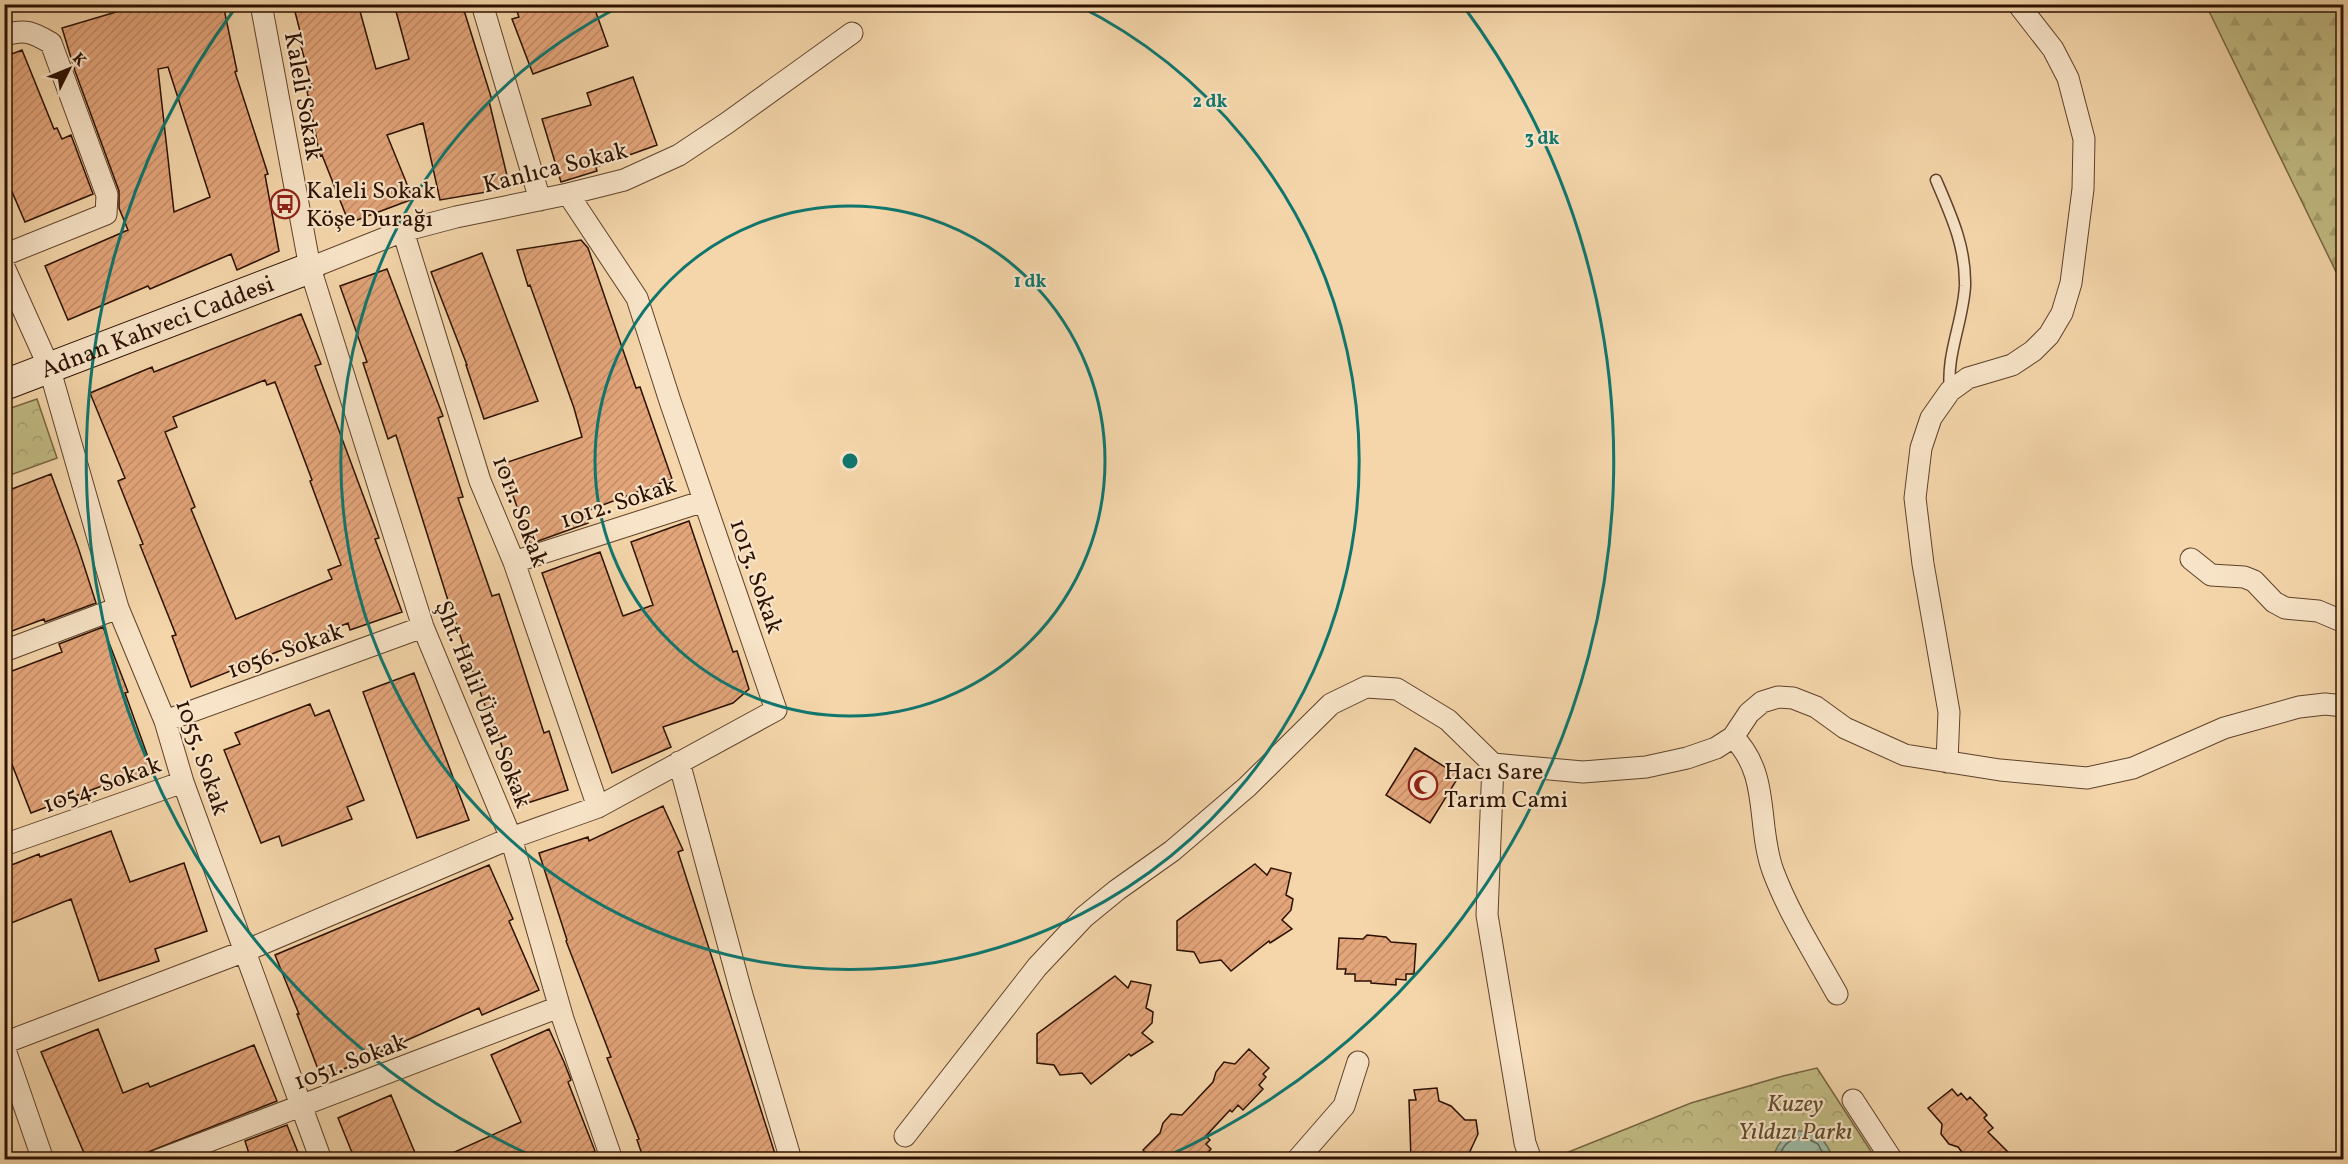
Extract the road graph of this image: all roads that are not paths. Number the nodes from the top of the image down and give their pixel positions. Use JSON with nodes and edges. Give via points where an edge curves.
{"nodes":[{"id":1,"x":261,"y":4,"type":"edge"},
{"id":2,"x":482,"y":4,"type":"edge"},
{"id":3,"x":2018,"y":4,"type":"edge"},
{"id":4,"x":852,"y":33,"type":"dead end"},
{"id":5,"x":4,"y":35,"type":"edge"},
{"id":6,"x":1936,"y":180,"type":"dead end"},
{"id":7,"x":568,"y":194,"type":"junction"},
{"id":8,"x":540,"y":200,"type":"junction"},
{"id":9,"x":403,"y":231,"type":"junction"},
{"id":10,"x":4,"y":255,"type":"edge"},
{"id":11,"x":4,"y":267,"type":"edge"},
{"id":12,"x":310,"y":268,"type":"junction"},
{"id":13,"x":49,"y":367,"type":"junction"},
{"id":14,"x":4,"y":385,"type":"edge"},
{"id":15,"x":1950,"y":391,"type":"junction"},
{"id":16,"x":704,"y":501,"type":"junction"},
{"id":17,"x":2191,"y":559,"type":"dead end"},
{"id":18,"x":514,"y":562,"type":"junction"},
{"id":19,"x":118,"y":608,"type":"junction"},
{"id":20,"x":2343,"y":622,"type":"edge"},
{"id":21,"x":423,"y":627,"type":"junction"},
{"id":22,"x":4,"y":651,"type":"edge"},
{"id":23,"x":2343,"y":706,"type":"edge"},
{"id":24,"x":165,"y":721,"type":"junction"},
{"id":25,"x":1733,"y":737,"type":"junction"},
{"id":26,"x":679,"y":762,"type":"junction"},
{"id":27,"x":1947,"y":762,"type":"junction"},
{"id":28,"x":1493,"y":764,"type":"junction"},
{"id":29,"x":183,"y":782,"type":"junction"},
{"id":30,"x":598,"y":807,"type":"junction"},
{"id":31,"x":511,"y":838,"type":"junction"},
{"id":32,"x":4,"y":845,"type":"edge"},
{"id":33,"x":245,"y":951,"type":"junction"},
{"id":34,"x":1837,"y":994,"type":"dead end"},
{"id":35,"x":559,"y":1007,"type":"junction"},
{"id":36,"x":4,"y":1045,"type":"edge"},
{"id":37,"x":1358,"y":1062,"type":"dead end"},
{"id":38,"x":1853,"y":1100,"type":"dead end"},
{"id":39,"x":302,"y":1107,"type":"junction"},
{"id":40,"x":905,"y":1136,"type":"dead end"},
{"id":41,"x":43,"y":1160,"type":"edge"},
{"id":42,"x":159,"y":1160,"type":"edge"},
{"id":43,"x":321,"y":1160,"type":"edge"},
{"id":44,"x":612,"y":1160,"type":"edge"},
{"id":45,"x":791,"y":1160,"type":"edge"},
{"id":46,"x":1297,"y":1160,"type":"edge"},
{"id":47,"x":1531,"y":1160,"type":"edge"},
{"id":48,"x":1892,"y":1160,"type":"edge"}],
"edges":[{"from":1,"to":12,"type":"street","name":"Kaleli Sokak"},
{"from":2,"to":8,"type":"street"},
{"from":3,"to":15,"type":"street","via":[[2053,49],[2068,78],[2084,139],[2083,189],[2071,283],[2062,313],[2049,335],[2033,351],[2012,365],[1968,378]]},
{"from":4,"to":7,"type":"street","name":"Kanlıca Sokak","via":[[679,155],[624,180]]},
{"from":5,"to":10,"type":"street","via":[[21,30],[51,44],[107,195],[106,214]]},
{"from":6,"to":15,"type":"lane","via":[[1963,250],[1965,286],[1950,358]]},
{"from":7,"to":8,"type":"street","name":"Kanlıca Sokak"},
{"from":7,"to":16,"type":"street","name":"1013. Sokak","via":[[637,298]]},
{"from":8,"to":9,"type":"street","name":"Kanlıca Sokak"},
{"from":9,"to":12,"type":"street","name":"Kanlıca Sokak"},
{"from":9,"to":18,"type":"street","name":"1011. Sokak","via":[[480,481]]},
{"from":11,"to":13,"type":"street","name":"1055. Sokak"},
{"from":12,"to":13,"type":"street","name":"Adnan Kahveci Caddesi"},
{"from":12,"to":21,"type":"street","name":"Şht. Halil Ünal Sokak"},
{"from":13,"to":14,"type":"street","name":"Adnan Kahveci Caddesi"},
{"from":13,"to":19,"type":"street","name":"1055. Sokak"},
{"from":15,"to":27,"type":"street","via":[[1931,418],[1924,438],[1915,498],[1949,712]]},
{"from":16,"to":18,"type":"street","name":"1012. Sokak"},
{"from":16,"to":26,"type":"street","name":"1013. Sokak","via":[[776,710]]},
{"from":17,"to":20,"type":"street","via":[[2211,575],[2254,581],[2285,608],[2318,611]]},
{"from":18,"to":30,"type":"street","name":"1011. Sokak"},
{"from":19,"to":22,"type":"street"},
{"from":19,"to":24,"type":"street","name":"1055. Sokak"},
{"from":21,"to":24,"type":"street","name":"1056. Sokak"},
{"from":21,"to":31,"type":"street","name":"Şht. Halil Ünal Sokak"},
{"from":23,"to":27,"type":"street","via":[[2299,707],[2224,728],[2133,768],[2087,778]]},
{"from":24,"to":29,"type":"street","name":"1055. Sokak"},
{"from":25,"to":27,"type":"street","via":[[1755,707],[1786,697],[1816,707],[1845,728],[1905,755]]},
{"from":25,"to":28,"type":"street","via":[[1688,758],[1646,767],[1583,772]]},
{"from":25,"to":34,"type":"street","via":[[1756,770],[1772,869]]},
{"from":26,"to":30,"type":"street","name":"1013. Sokak"},
{"from":26,"to":45,"type":"street"},
{"from":28,"to":40,"type":"street","via":[[1448,720],[1396,689],[1366,687],[1331,704],[1247,787],[1173,851],[1084,917],[1037,967]]},
{"from":28,"to":47,"type":"street","via":[[1487,915]]},
{"from":29,"to":32,"type":"street","name":"1054. Sokak"},
{"from":29,"to":33,"type":"street","name":"1055. Sokak"},
{"from":30,"to":31,"type":"street","name":"1013. Sokak"},
{"from":31,"to":33,"type":"street","name":"1013. Sokak"},
{"from":31,"to":35,"type":"street","name":"Şht. Halil Ünal Sokak"},
{"from":33,"to":36,"type":"street","name":"1013. Sokak"},
{"from":33,"to":39,"type":"street","name":"1055. Sokak"},
{"from":35,"to":39,"type":"street","name":"1051. Sokak"},
{"from":35,"to":44,"type":"street","name":"Şht. Halil Ünal Sokak"},
{"from":36,"to":41,"type":"street"},
{"from":37,"to":46,"type":"street","via":[[1344,1106]]},
{"from":38,"to":48,"type":"street"},
{"from":39,"to":42,"type":"street","name":"1051. Sokak"},
{"from":39,"to":43,"type":"street","name":"1055. Sokak"}]}
